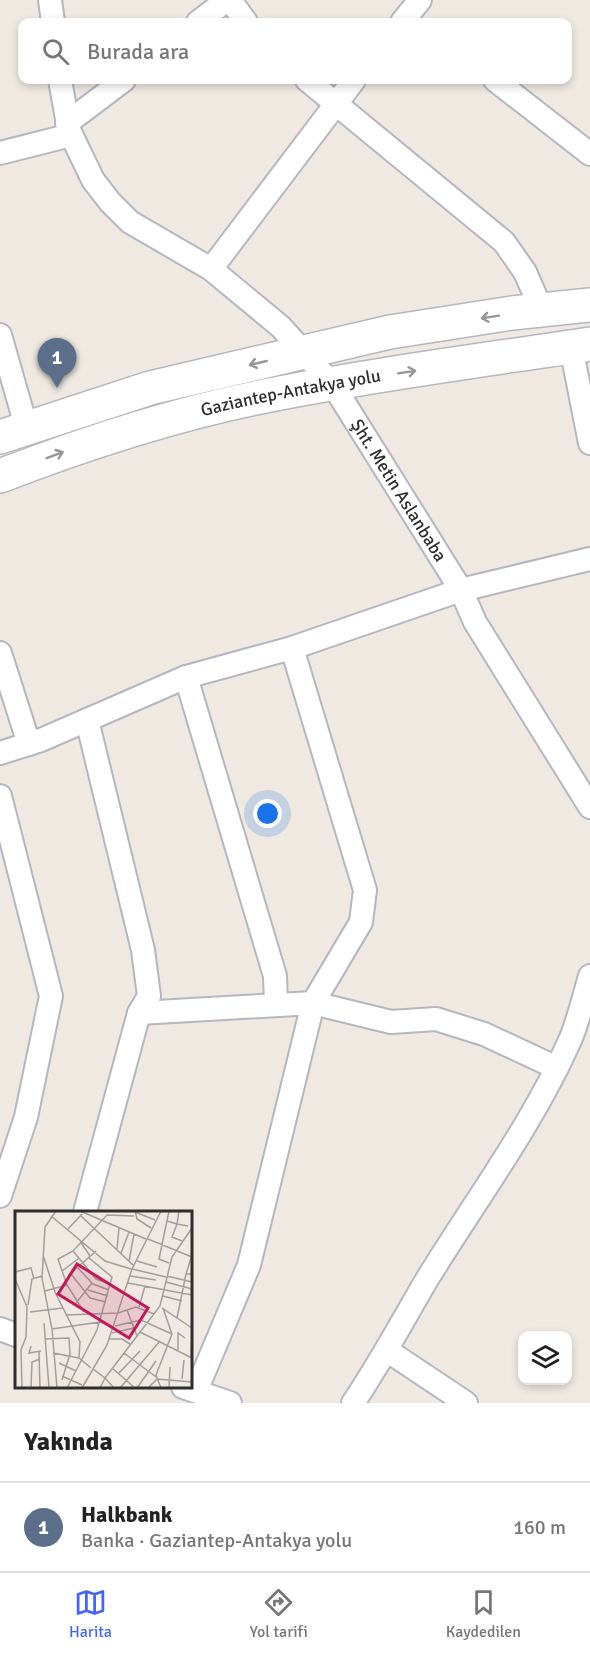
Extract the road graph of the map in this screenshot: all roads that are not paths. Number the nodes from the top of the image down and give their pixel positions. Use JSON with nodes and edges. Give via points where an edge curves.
{"nodes":[{"id":1,"x":50,"y":0,"type":"edge"},
{"id":2,"x":229,"y":0,"type":"edge"},
{"id":3,"x":52,"y":18,"type":"edge"},
{"id":4,"x":204,"y":18,"type":"edge"},
{"id":5,"x":243,"y":18,"type":"edge"},
{"id":6,"x":61,"y":84,"type":"edge"},
{"id":7,"x":120,"y":84,"type":"edge"},
{"id":8,"x":312,"y":84,"type":"edge"},
{"id":9,"x":351,"y":84,"type":"edge"},
{"id":10,"x":500,"y":84,"type":"edge"},
{"id":11,"x":334,"y":104,"type":"junction"},
{"id":12,"x":69,"y":129,"type":"junction"},
{"id":13,"x":588,"y":149,"type":"edge"},
{"id":14,"x":0,"y":153,"type":"edge"},
{"id":15,"x":211,"y":269,"type":"junction"},
{"id":16,"x":590,"y":305,"type":"edge"},
{"id":17,"x":542,"y":311,"type":"junction"},
{"id":18,"x":0,"y":335,"type":"edge"},
{"id":19,"x":580,"y":346,"type":"edge"},
{"id":20,"x":303,"y":352,"type":"junction"},
{"id":21,"x":333,"y":385,"type":"junction"},
{"id":22,"x":13,"y":431,"type":"edge"},
{"id":23,"x":590,"y":443,"type":"edge"},
{"id":24,"x":0,"y":476,"type":"edge"},
{"id":25,"x":590,"y":559,"type":"edge"},
{"id":26,"x":461,"y":590,"type":"junction"},
{"id":27,"x":292,"y":648,"type":"junction"},
{"id":28,"x":0,"y":653,"type":"edge"},
{"id":29,"x":186,"y":677,"type":"junction"},
{"id":30,"x":87,"y":720,"type":"junction"},
{"id":31,"x":29,"y":744,"type":"junction"},
{"id":32,"x":0,"y":753,"type":"edge"},
{"id":33,"x":0,"y":796,"type":"edge"},
{"id":34,"x":590,"y":807,"type":"edge"},
{"id":35,"x":590,"y":976,"type":"edge"},
{"id":36,"x":313,"y":1003,"type":"junction"},
{"id":37,"x":276,"y":1004,"type":"junction"},
{"id":38,"x":139,"y":1013,"type":"junction"},
{"id":39,"x":557,"y":1068,"type":"junction"},
{"id":40,"x":0,"y":1196,"type":"edge"},
{"id":41,"x":85,"y":1211,"type":"edge"},
{"id":42,"x":0,"y":1329,"type":"edge"},
{"id":43,"x":15,"y":1335,"type":"edge"},
{"id":44,"x":388,"y":1351,"type":"junction"},
{"id":45,"x":192,"y":1383,"type":"edge"},
{"id":46,"x":189,"y":1389,"type":"edge"},
{"id":47,"x":230,"y":1403,"type":"edge"},
{"id":48,"x":354,"y":1403,"type":"edge"},
{"id":49,"x":466,"y":1403,"type":"edge"}],
"edges":[{"from":1,"to":3,"type":"street"},
{"from":2,"to":4,"type":"street"},
{"from":2,"to":5,"type":"street"},
{"from":6,"to":12,"type":"street","name":"Şht. Metin Aslanbaba"},
{"from":7,"to":12,"type":"street"},
{"from":8,"to":11,"type":"street"},
{"from":9,"to":11,"type":"street"},
{"from":10,"to":13,"type":"street"},
{"from":11,"to":15,"type":"street"},
{"from":11,"to":17,"type":"street","via":[[504,242],[525,272]]},
{"from":12,"to":14,"type":"street"},
{"from":12,"to":15,"type":"street","name":"Şht. Metin Aslanbaba","via":[[93,180],[124,215]]},
{"from":15,"to":20,"type":"street","name":"Şht. Metin Aslanbaba","via":[[281,327]]},
{"from":16,"to":17,"type":"main road","name":"Gaziantep-Antakya yolu"},
{"from":17,"to":20,"type":"main road","name":"Gaziantep-Antakya yolu","one_way":true,"via":[[390,332]]},
{"from":18,"to":22,"type":"street"},
{"from":21,"to":19,"type":"main road","name":"Gaziantep-Antakya yolu","one_way":true},
{"from":19,"to":23,"type":"street"},
{"from":20,"to":21,"type":"street","name":"Şht. Metin Aslanbaba"},
{"from":20,"to":22,"type":"main road","name":"Gaziantep-Antakya yolu","one_way":true,"via":[[150,388]]},
{"from":24,"to":21,"type":"main road","name":"Gaziantep-Antakya yolu","one_way":true,"via":[[83,444],[168,419]]},
{"from":21,"to":26,"type":"street","name":"Şht. Metin Aslanbaba"},
{"from":25,"to":26,"type":"street"},
{"from":26,"to":27,"type":"street"},
{"from":26,"to":34,"type":"street","name":"Şht. Metin Aslanbaba","via":[[474,622]]},
{"from":27,"to":29,"type":"street"},
{"from":27,"to":36,"type":"street","via":[[365,890],[361,922]]},
{"from":28,"to":31,"type":"street"},
{"from":29,"to":30,"type":"street"},
{"from":29,"to":37,"type":"street","via":[[275,976]]},
{"from":30,"to":31,"type":"street"},
{"from":30,"to":38,"type":"street","via":[[143,950],[148,996]]},
{"from":31,"to":32,"type":"street"},
{"from":33,"to":40,"type":"street","via":[[51,996],[26,1117]]},
{"from":35,"to":39,"type":"street"},
{"from":36,"to":37,"type":"street"},
{"from":36,"to":39,"type":"street","via":[[391,1022],[436,1019],[484,1034]]},
{"from":36,"to":45,"type":"street","via":[[249,1265]]},
{"from":37,"to":38,"type":"street"},
{"from":38,"to":41,"type":"street"},
{"from":39,"to":44,"type":"street"},
{"from":42,"to":43,"type":"street"},
{"from":44,"to":48,"type":"street"},
{"from":44,"to":49,"type":"street"},
{"from":46,"to":47,"type":"street"}]}
